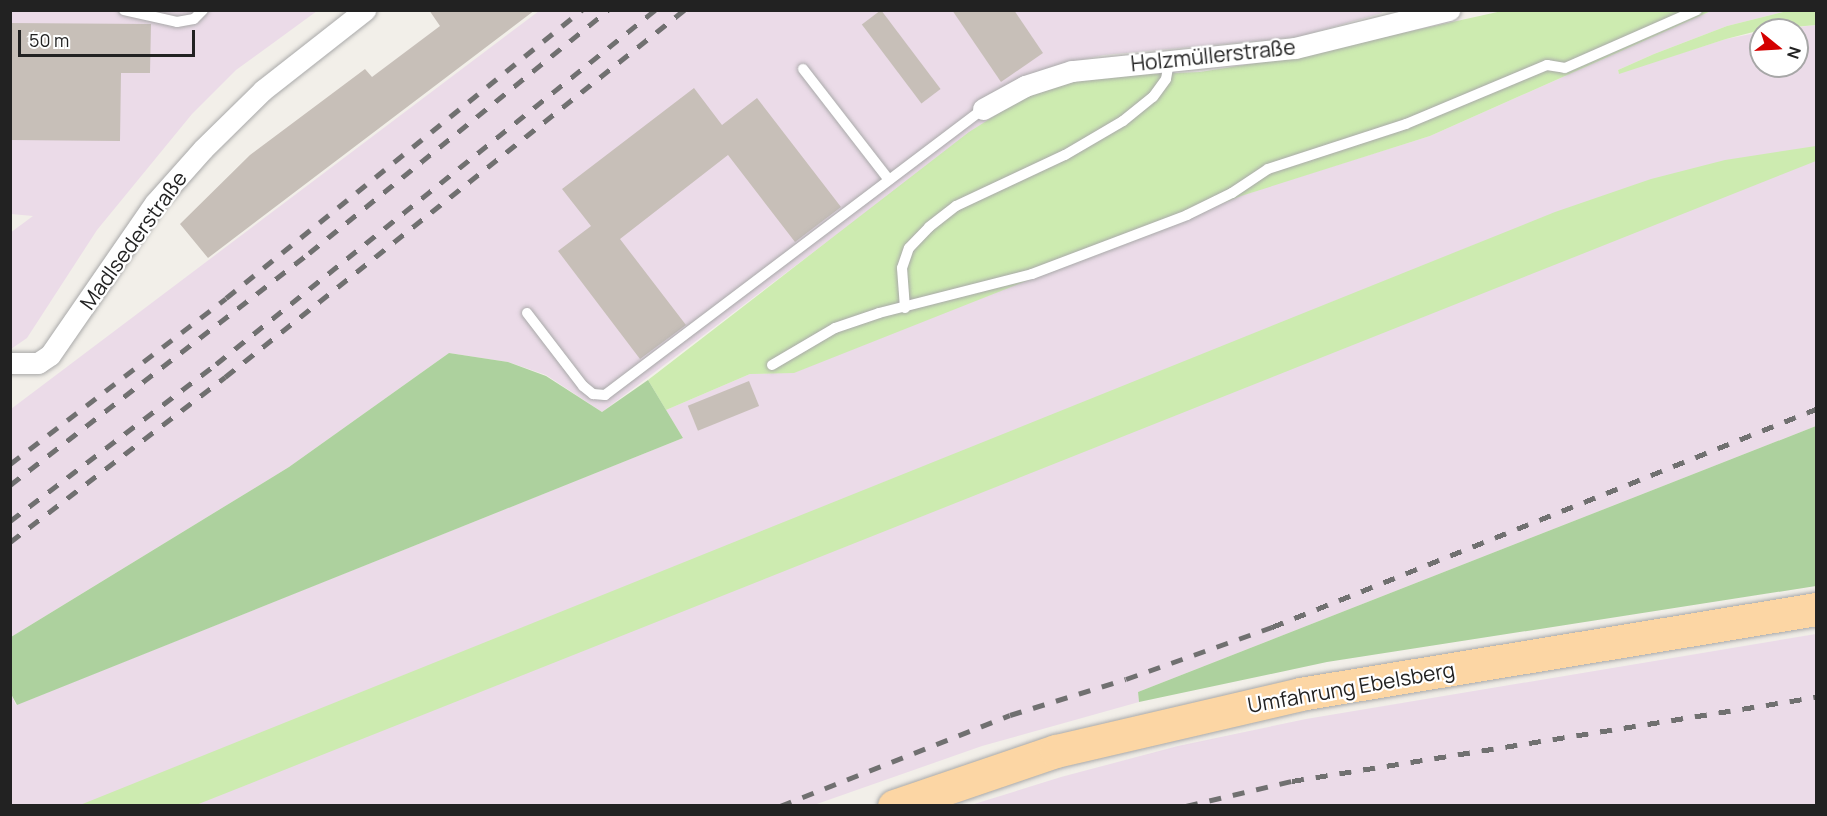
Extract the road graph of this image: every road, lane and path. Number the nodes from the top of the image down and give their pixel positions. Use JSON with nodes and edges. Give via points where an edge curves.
{"nodes":[{"id":1,"x":124,"y":10,"type":"edge"},
{"id":2,"x":203,"y":10,"type":"edge"},
{"id":3,"x":365,"y":10,"type":"edge"},
{"id":4,"x":1449,"y":10,"type":"edge"},
{"id":5,"x":1697,"y":10,"type":"edge"},
{"id":6,"x":1169,"y":62,"type":"junction"},
{"id":7,"x":803,"y":69,"type":"dead end"},
{"id":8,"x":983,"y":109,"type":"joint"},
{"id":9,"x":890,"y":180,"type":"junction"},
{"id":10,"x":905,"y":308,"type":"junction"},
{"id":11,"x":527,"y":313,"type":"dead end"},
{"id":12,"x":10,"y":363,"type":"edge"},
{"id":13,"x":772,"y":365,"type":"dead end"},
{"id":14,"x":1816,"y":609,"type":"edge"},
{"id":15,"x":894,"y":806,"type":"edge"}],
"edges":[{"from":1,"to":2,"type":"lane","via":[[177,22],[194,19]]},
{"from":3,"to":12,"type":"street","name":"Madlsederstraße","via":[[263,90],[203,149],[155,203],[50,356],[38,363]]},
{"from":4,"to":6,"type":"street","name":"Holzmüllerstraße","via":[[1295,48]]},
{"from":5,"to":10,"type":"lane","via":[[1565,68],[1548,65],[1406,124],[1268,169],[1232,194],[1032,274]]},
{"from":6,"to":8,"type":"street","name":"Holzmüllerstraße","via":[[1072,71],[1025,86]]},
{"from":6,"to":10,"type":"lane","via":[[1166,79],[1153,97],[1123,121],[1065,155],[956,207],[929,227],[909,248],[902,268]]},
{"from":7,"to":9,"type":"lane"},
{"from":8,"to":9,"type":"lane"},
{"from":9,"to":11,"type":"lane","via":[[605,394],[593,394],[583,386]]},
{"from":10,"to":13,"type":"lane","via":[[835,328]]},
{"from":14,"to":15,"type":"main road","name":"Umfahrung Ebelsberg","via":[[1300,694],[1056,751]]}]}
